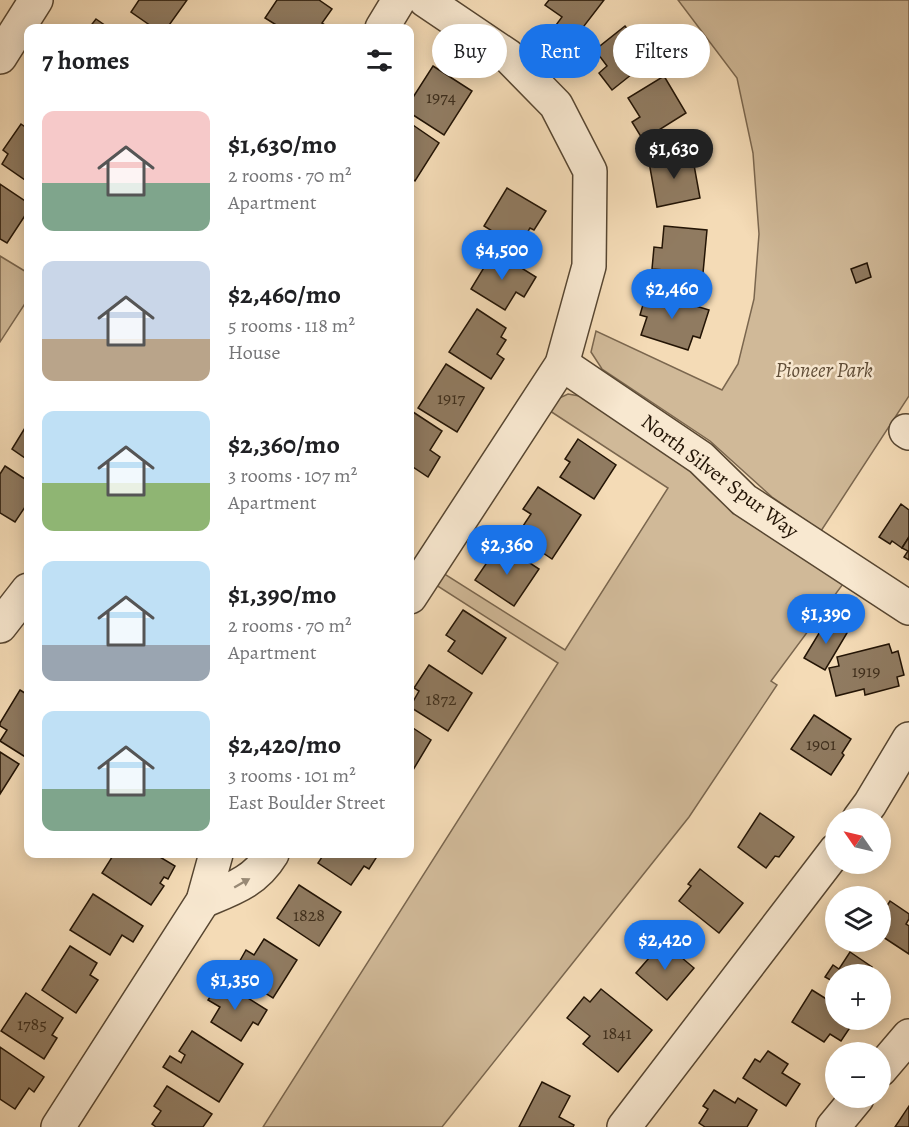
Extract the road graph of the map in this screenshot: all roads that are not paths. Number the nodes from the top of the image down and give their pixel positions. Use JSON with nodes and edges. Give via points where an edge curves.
{"nodes":[{"id":1,"x":36,"y":0,"type":"edge"},
{"id":2,"x":399,"y":0,"type":"edge"},
{"id":3,"x":425,"y":0,"type":"edge"},
{"id":4,"x":384,"y":24,"type":"edge"},
{"id":5,"x":0,"y":57,"type":"edge"},
{"id":6,"x":562,"y":364,"type":"junction"},
{"id":7,"x":414,"y":591,"type":"edge"},
{"id":8,"x":24,"y":595,"type":"edge"},
{"id":9,"x":909,"y":608,"type":"edge"},
{"id":10,"x":0,"y":626,"type":"edge"},
{"id":11,"x":909,"y":739,"type":"edge"},
{"id":12,"x":867,"y":808,"type":"edge"},
{"id":13,"x":215,"y":858,"type":"edge"},
{"id":14,"x":270,"y":858,"type":"edge"},
{"id":15,"x":825,"y":864,"type":"edge"},
{"id":16,"x":202,"y":901,"type":"junction"},
{"id":17,"x":909,"y":1036,"type":"edge"},
{"id":18,"x":891,"y":1057,"type":"edge"},
{"id":19,"x":849,"y":1108,"type":"edge"},
{"id":20,"x":58,"y":1127,"type":"edge"},
{"id":21,"x":624,"y":1127,"type":"edge"},
{"id":22,"x":833,"y":1127,"type":"edge"}],
"edges":[{"from":1,"to":5,"type":"street"},
{"from":2,"to":4,"type":"street"},
{"from":3,"to":6,"type":"street","via":[[508,56],[556,105],[590,171],[589,266]]},
{"from":6,"to":7,"type":"street"},
{"from":6,"to":9,"type":"street","name":"North Silver Spur Way","via":[[701,458],[744,500]]},
{"from":8,"to":10,"type":"street"},
{"from":11,"to":12,"type":"street"},
{"from":13,"to":16,"type":"street"},
{"from":16,"to":14,"type":"street","one_way":true,"via":[[245,884]]},
{"from":15,"to":21,"type":"street"},
{"from":16,"to":20,"type":"street"},
{"from":17,"to":18,"type":"street"},
{"from":19,"to":22,"type":"street"}]}
